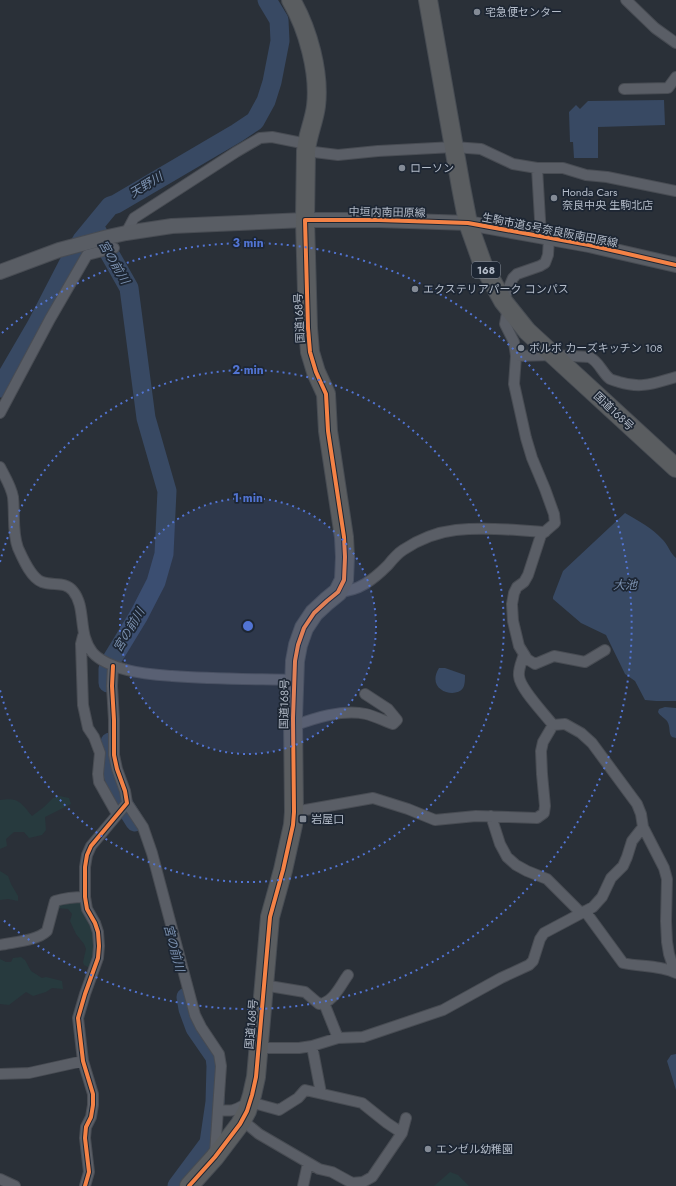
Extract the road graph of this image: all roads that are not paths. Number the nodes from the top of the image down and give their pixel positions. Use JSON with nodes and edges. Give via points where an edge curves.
{"nodes":[{"id":1,"x":291,"y":0,"type":"edge"},
{"id":2,"x":428,"y":0,"type":"edge"},
{"id":3,"x":626,"y":0,"type":"edge"},
{"id":4,"x":676,"y":44,"type":"edge"},
{"id":5,"x":676,"y":77,"type":"edge"},
{"id":6,"x":624,"y":88,"type":"dead end"},
{"id":7,"x":454,"y":147,"type":"junction"},
{"id":8,"x":307,"y":148,"type":"junction"},
{"id":9,"x":537,"y":168,"type":"junction"},
{"id":10,"x":676,"y":191,"type":"edge"},
{"id":11,"x":305,"y":220,"type":"junction"},
{"id":12,"x":468,"y":223,"type":"junction"},
{"id":13,"x":126,"y":233,"type":"junction"},
{"id":14,"x":545,"y":237,"type":"junction"},
{"id":15,"x":109,"y":243,"type":"junction"},
{"id":16,"x":676,"y":264,"type":"edge"},
{"id":17,"x":0,"y":272,"type":"edge"},
{"id":18,"x":506,"y":304,"type":"junction"},
{"id":19,"x":553,"y":355,"type":"junction"},
{"id":20,"x":516,"y":356,"type":"junction"},
{"id":21,"x":676,"y":377,"type":"edge"},
{"id":22,"x":0,"y":413,"type":"edge"},
{"id":23,"x":0,"y":467,"type":"edge"},
{"id":24,"x":676,"y":468,"type":"edge"},
{"id":25,"x":545,"y":532,"type":"junction"},
{"id":26,"x":338,"y":592,"type":"junction"},
{"id":27,"x":83,"y":634,"type":"junction"},
{"id":28,"x":605,"y":650,"type":"dead end"},
{"id":29,"x":524,"y":654,"type":"junction"},
{"id":30,"x":110,"y":664,"type":"junction"},
{"id":31,"x":293,"y":680,"type":"junction"},
{"id":32,"x":365,"y":694,"type":"dead end"},
{"id":33,"x":552,"y":725,"type":"junction"},
{"id":34,"x":293,"y":726,"type":"junction"},
{"id":35,"x":127,"y":803,"type":"junction"},
{"id":36,"x":294,"y":812,"type":"junction"},
{"id":37,"x":117,"y":814,"type":"junction"},
{"id":38,"x":491,"y":816,"type":"junction"},
{"id":39,"x":643,"y":827,"type":"junction"},
{"id":40,"x":85,"y":897,"type":"junction"},
{"id":41,"x":583,"y":912,"type":"junction"},
{"id":42,"x":0,"y":945,"type":"edge"},
{"id":43,"x":676,"y":970,"type":"edge"},
{"id":44,"x":676,"y":973,"type":"edge"},
{"id":45,"x":348,"y":975,"type":"dead end"},
{"id":46,"x":264,"y":986,"type":"junction"},
{"id":47,"x":324,"y":1003,"type":"junction"},
{"id":48,"x":338,"y":1038,"type":"junction"},
{"id":49,"x":312,"y":1046,"type":"junction"},
{"id":50,"x":258,"y":1048,"type":"junction"},
{"id":51,"x":83,"y":1061,"type":"junction"},
{"id":52,"x":0,"y":1074,"type":"edge"},
{"id":53,"x":321,"y":1093,"type":"junction"},
{"id":54,"x":250,"y":1102,"type":"junction"},
{"id":55,"x":218,"y":1110,"type":"junction"},
{"id":56,"x":406,"y":1118,"type":"dead end"},
{"id":57,"x":242,"y":1120,"type":"junction"},
{"id":58,"x":402,"y":1133,"type":"junction"},
{"id":59,"x":215,"y":1157,"type":"junction"},
{"id":60,"x":308,"y":1163,"type":"junction"},
{"id":61,"x":203,"y":1171,"type":"junction"},
{"id":62,"x":0,"y":1179,"type":"edge"},
{"id":63,"x":15,"y":1186,"type":"edge"},
{"id":64,"x":85,"y":1186,"type":"edge"},
{"id":65,"x":178,"y":1186,"type":"edge"},
{"id":66,"x":189,"y":1186,"type":"edge"},
{"id":67,"x":302,"y":1186,"type":"edge"}],
"edges":[{"from":1,"to":8,"type":"highway","name":"国道168号","via":[[306,33],[317,82],[316,106]]},
{"from":2,"to":7,"type":"highway","name":"国道168号","number":"168"},
{"from":3,"to":4,"type":"street"},
{"from":5,"to":6,"type":"street","via":[[668,88]]},
{"from":7,"to":8,"type":"street","via":[[338,155]]},
{"from":7,"to":9,"type":"street","via":[[480,149],[513,164]]},
{"from":7,"to":12,"type":"highway","name":"国道168号","number":"168"},
{"from":8,"to":11,"type":"highway","name":"国道168号"},
{"from":8,"to":13,"type":"street","via":[[272,138],[260,138],[134,218]]},
{"from":9,"to":10,"type":"street","via":[[563,168],[586,175]]},
{"from":9,"to":14,"type":"street"},
{"from":11,"to":12,"type":"main road","name":"中垣内南田原線"},
{"from":11,"to":13,"type":"main road","name":"中垣内南田原線","via":[[172,226]]},
{"from":11,"to":26,"type":"highway","name":"国道168号","via":[[310,352],[326,394],[328,431],[344,537],[344,580]]},
{"from":12,"to":14,"type":"main road","name":"生駒市道5号奈良阪南田原線"},
{"from":12,"to":18,"type":"highway","name":"国道168号","number":"168","via":[[483,265]]},
{"from":13,"to":15,"type":"main road","name":"中垣内南田原線"},
{"from":14,"to":16,"type":"main road","name":"生駒市道5号奈良阪南田原線"},
{"from":14,"to":18,"type":"street","via":[[548,255],[545,263],[513,278]]},
{"from":15,"to":17,"type":"main road","name":"中垣内南田原線","via":[[59,250]]},
{"from":15,"to":22,"type":"street","via":[[86,255]]},
{"from":18,"to":19,"type":"highway","name":"国道168号","number":"168","via":[[527,331]]},
{"from":18,"to":20,"type":"street","via":[[505,324],[514,342]]},
{"from":19,"to":20,"type":"street"},
{"from":19,"to":21,"type":"street","via":[[589,357],[594,359],[610,379],[626,384],[640,386]]},
{"from":19,"to":24,"type":"highway","name":"国道168号","number":"168"},
{"from":20,"to":25,"type":"street","via":[[514,384],[526,438],[554,514],[555,523]]},
{"from":23,"to":27,"type":"street","via":[[13,496],[14,535],[26,565],[34,577],[42,582],[65,585],[77,595]]},
{"from":25,"to":26,"type":"street","via":[[480,529],[439,534],[401,551],[380,574],[367,583],[350,591]]},
{"from":25,"to":29,"type":"street","via":[[541,535],[528,575],[514,593],[512,604],[519,646]]},
{"from":26,"to":31,"type":"highway","name":"国道168号","via":[[314,613],[304,628],[298,645]]},
{"from":27,"to":30,"type":"street","via":[[86,644],[94,654]]},
{"from":27,"to":37,"type":"street","via":[[83,705],[88,728],[100,753],[99,782]]},
{"from":28,"to":29,"type":"street","via":[[585,662],[554,656],[534,664]]},
{"from":29,"to":33,"type":"street","via":[[518,675]]},
{"from":30,"to":31,"type":"street","via":[[129,671],[182,677]]},
{"from":30,"to":35,"type":"street","via":[[114,755]]},
{"from":31,"to":34,"type":"highway","name":"国道168号"},
{"from":32,"to":34,"type":"street","via":[[388,709],[396,720],[393,724],[367,714],[350,712],[311,719]]},
{"from":33,"to":38,"type":"street","via":[[541,751],[544,813],[537,818]]},
{"from":33,"to":39,"type":"street","via":[[565,724],[592,743],[637,804]]},
{"from":34,"to":36,"type":"highway","name":"国道168号"},
{"from":35,"to":37,"type":"street"},
{"from":35,"to":55,"type":"street","via":[[143,827],[152,853],[195,1014],[219,1054],[222,1066]]},
{"from":36,"to":38,"type":"street","via":[[373,798],[435,820]]},
{"from":36,"to":46,"type":"highway","name":"国道168号","via":[[283,870],[270,917]]},
{"from":37,"to":40,"type":"street","via":[[87,855]]},
{"from":38,"to":41,"type":"street","via":[[507,857],[527,872],[547,880]]},
{"from":39,"to":41,"type":"street","via":[[632,841],[623,866],[611,878],[602,897],[593,907]]},
{"from":39,"to":43,"type":"street","via":[[667,879],[667,942]]},
{"from":40,"to":42,"type":"street","via":[[62,898],[55,901],[47,931],[43,935]]},
{"from":40,"to":51,"type":"street","via":[[87,909],[95,923],[99,946],[98,958],[78,1018]]},
{"from":41,"to":44,"type":"street","via":[[623,963],[645,965]]},
{"from":41,"to":48,"type":"street","via":[[544,933],[529,965],[443,1010],[362,1037]]},
{"from":45,"to":47,"type":"street","via":[[332,998]]},
{"from":46,"to":47,"type":"street","via":[[305,992],[319,1004]]},
{"from":46,"to":50,"type":"highway","name":"国道168号"},
{"from":47,"to":48,"type":"street"},
{"from":48,"to":49,"type":"street"},
{"from":49,"to":50,"type":"street"},
{"from":49,"to":53,"type":"street"},
{"from":50,"to":54,"type":"highway","name":"国道168号","via":[[256,1078]]},
{"from":51,"to":52,"type":"street","via":[[29,1073]]},
{"from":51,"to":64,"type":"street","via":[[93,1105],[85,1138],[89,1172]]},
{"from":53,"to":54,"type":"street","via":[[305,1090],[298,1098],[279,1110]]},
{"from":53,"to":58,"type":"street","via":[[362,1103]]},
{"from":54,"to":55,"type":"street","via":[[235,1110]]},
{"from":54,"to":57,"type":"highway","name":"国道168号"},
{"from":55,"to":59,"type":"street"},
{"from":56,"to":58,"type":"street"},
{"from":57,"to":59,"type":"highway","name":"国道168号"},
{"from":57,"to":60,"type":"street","via":[[259,1134]]},
{"from":58,"to":60,"type":"street","via":[[372,1177],[363,1182],[352,1183]]},
{"from":59,"to":61,"type":"highway","name":"国道168号"},
{"from":60,"to":67,"type":"street"},
{"from":61,"to":65,"type":"street"},
{"from":61,"to":66,"type":"highway","name":"国道168号"},
{"from":62,"to":63,"type":"street"}]}
